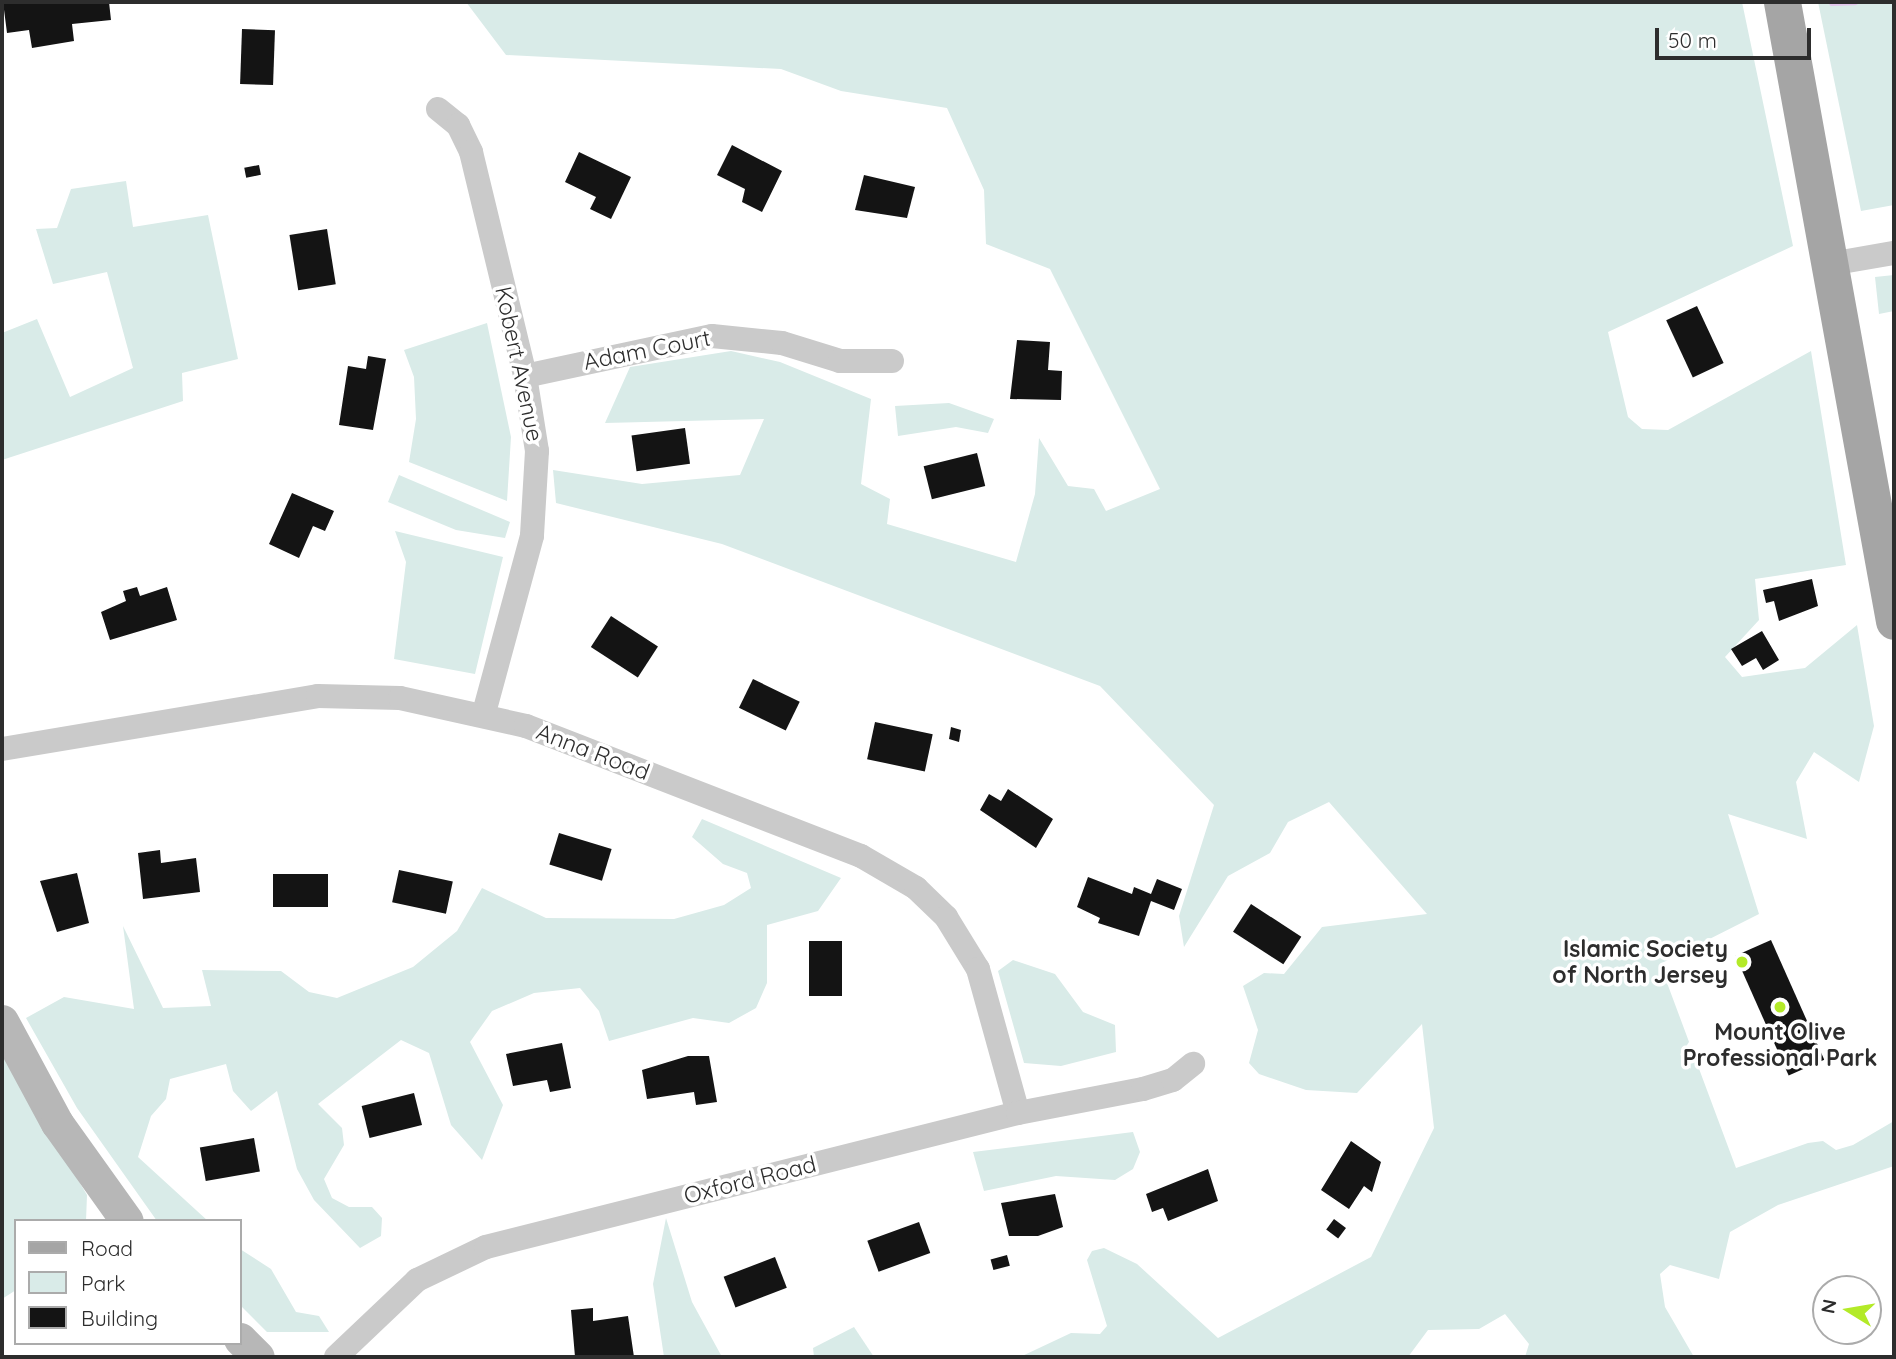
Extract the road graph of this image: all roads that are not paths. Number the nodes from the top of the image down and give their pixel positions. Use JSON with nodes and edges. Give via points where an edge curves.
{"nodes":[{"id":1,"x":1782,"y":2,"type":"edge"},
{"id":2,"x":438,"y":109,"type":"dead end"},
{"id":3,"x":1894,"y":253,"type":"edge"},
{"id":4,"x":1830,"y":264,"type":"junction"},
{"id":5,"x":892,"y":361,"type":"dead end"},
{"id":6,"x":525,"y":376,"type":"junction"},
{"id":7,"x":1894,"y":621,"type":"edge"},
{"id":8,"x":484,"y":713,"type":"junction"},
{"id":9,"x":2,"y":750,"type":"edge"},
{"id":10,"x":2,"y":1021,"type":"edge"},
{"id":11,"x":1193,"y":1064,"type":"dead end"},
{"id":12,"x":1018,"y":1113,"type":"junction"},
{"id":13,"x":126,"y":1219,"type":"edge"},
{"id":14,"x":242,"y":1341,"type":"edge"},
{"id":15,"x":258,"y":1357,"type":"edge"},
{"id":16,"x":335,"y":1357,"type":"edge"}],
"edges":[{"from":1,"to":4,"type":"main road"},
{"from":2,"to":6,"type":"street","name":"Kobert Avenue","via":[[458,125],[471,152]]},
{"from":3,"to":4,"type":"street"},
{"from":4,"to":7,"type":"main road"},
{"from":5,"to":6,"type":"street","name":"Adam Court","via":[[840,362],[782,342],[712,335]]},
{"from":6,"to":8,"type":"street","name":"Kobert Avenue","via":[[537,451],[534,520]]},
{"from":8,"to":9,"type":"street","name":"Anna Road","via":[[400,698],[318,696]]},
{"from":8,"to":12,"type":"street","name":"Anna Road","via":[[852,852],[906,880],[946,918],[978,969]]},
{"from":10,"to":13,"type":"street","via":[[57,1123]]},
{"from":11,"to":12,"type":"street","name":"Oxford Road","via":[[1173,1080],[1143,1089]]},
{"from":12,"to":16,"type":"street","name":"Oxford Road","via":[[471,1252],[407,1288]]},
{"from":14,"to":15,"type":"street"}]}
